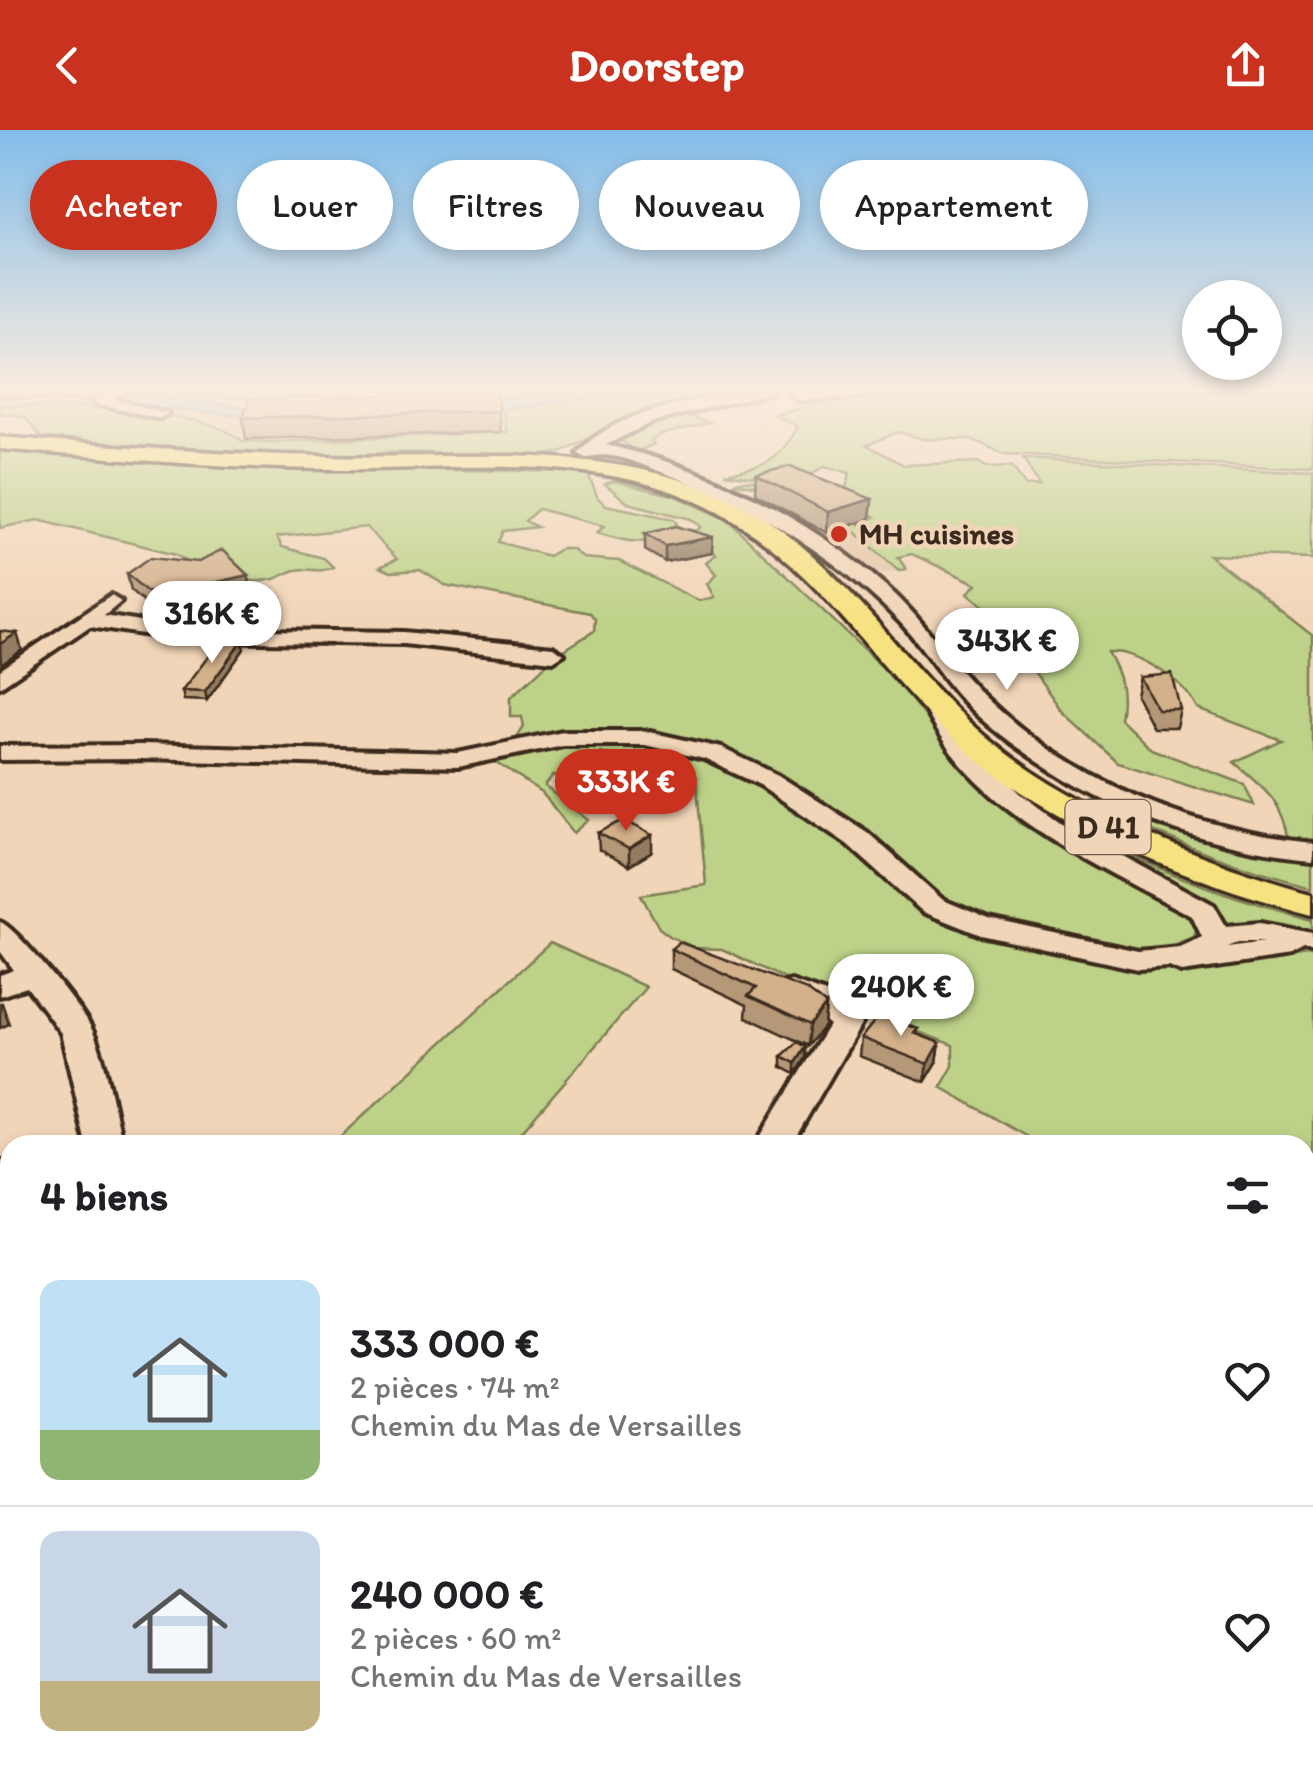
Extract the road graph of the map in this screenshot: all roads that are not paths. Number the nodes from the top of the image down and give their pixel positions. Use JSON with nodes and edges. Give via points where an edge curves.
{"nodes":[{"id":1,"x":624,"y":469,"type":"edge"},
{"id":2,"x":667,"y":469,"type":"edge"},
{"id":3,"x":111,"y":601,"type":"dead end"},
{"id":4,"x":86,"y":620,"type":"junction"},
{"id":5,"x":553,"y":654,"type":"dead end"},
{"id":6,"x":0,"y":680,"type":"edge"},
{"id":7,"x":932,"y":699,"type":"junction"},
{"id":8,"x":0,"y":753,"type":"edge"},
{"id":9,"x":1313,"y":850,"type":"edge"},
{"id":10,"x":1313,"y":904,"type":"edge"},
{"id":11,"x":0,"y":931,"type":"edge"},
{"id":12,"x":1217,"y":938,"type":"junction"},
{"id":13,"x":1313,"y":944,"type":"edge"},
{"id":14,"x":1154,"y":960,"type":"junction"},
{"id":15,"x":36,"y":973,"type":"junction"},
{"id":16,"x":766,"y":982,"type":"edge"},
{"id":17,"x":0,"y":986,"type":"edge"},
{"id":18,"x":103,"y":1135,"type":"edge"},
{"id":19,"x":778,"y":1135,"type":"edge"}],
"edges":[{"from":1,"to":7,"type":"main road","number":"D 41","via":[[727,507],[772,533],[810,562]]},
{"from":2,"to":9,"type":"street","via":[[742,497],[799,529],[870,583],[978,703],[1063,770],[1226,836]]},
{"from":3,"to":4,"type":"street"},
{"from":4,"to":5,"type":"street","via":[[189,635],[404,638]]},
{"from":4,"to":6,"type":"street"},
{"from":7,"to":10,"type":"main road","number":"D 41","via":[[998,760],[1099,822],[1195,867]]},
{"from":7,"to":12,"type":"street","via":[[948,733],[1012,799],[1054,830],[1204,912]]},
{"from":8,"to":14,"type":"street","via":[[403,760],[480,758],[591,735],[645,738],[695,748],[786,790],[856,838],[934,906],[958,917],[1039,941]]},
{"from":11,"to":15,"type":"street"},
{"from":12,"to":13,"type":"street","via":[[1260,932]]},
{"from":12,"to":14,"type":"street","via":[[1186,956]]},
{"from":13,"to":14,"type":"street","via":[[1196,963]]},
{"from":15,"to":17,"type":"street"},
{"from":15,"to":18,"type":"street","via":[[77,1031]]},
{"from":16,"to":19,"type":"street","via":[[818,1001],[846,1023]]}]}
